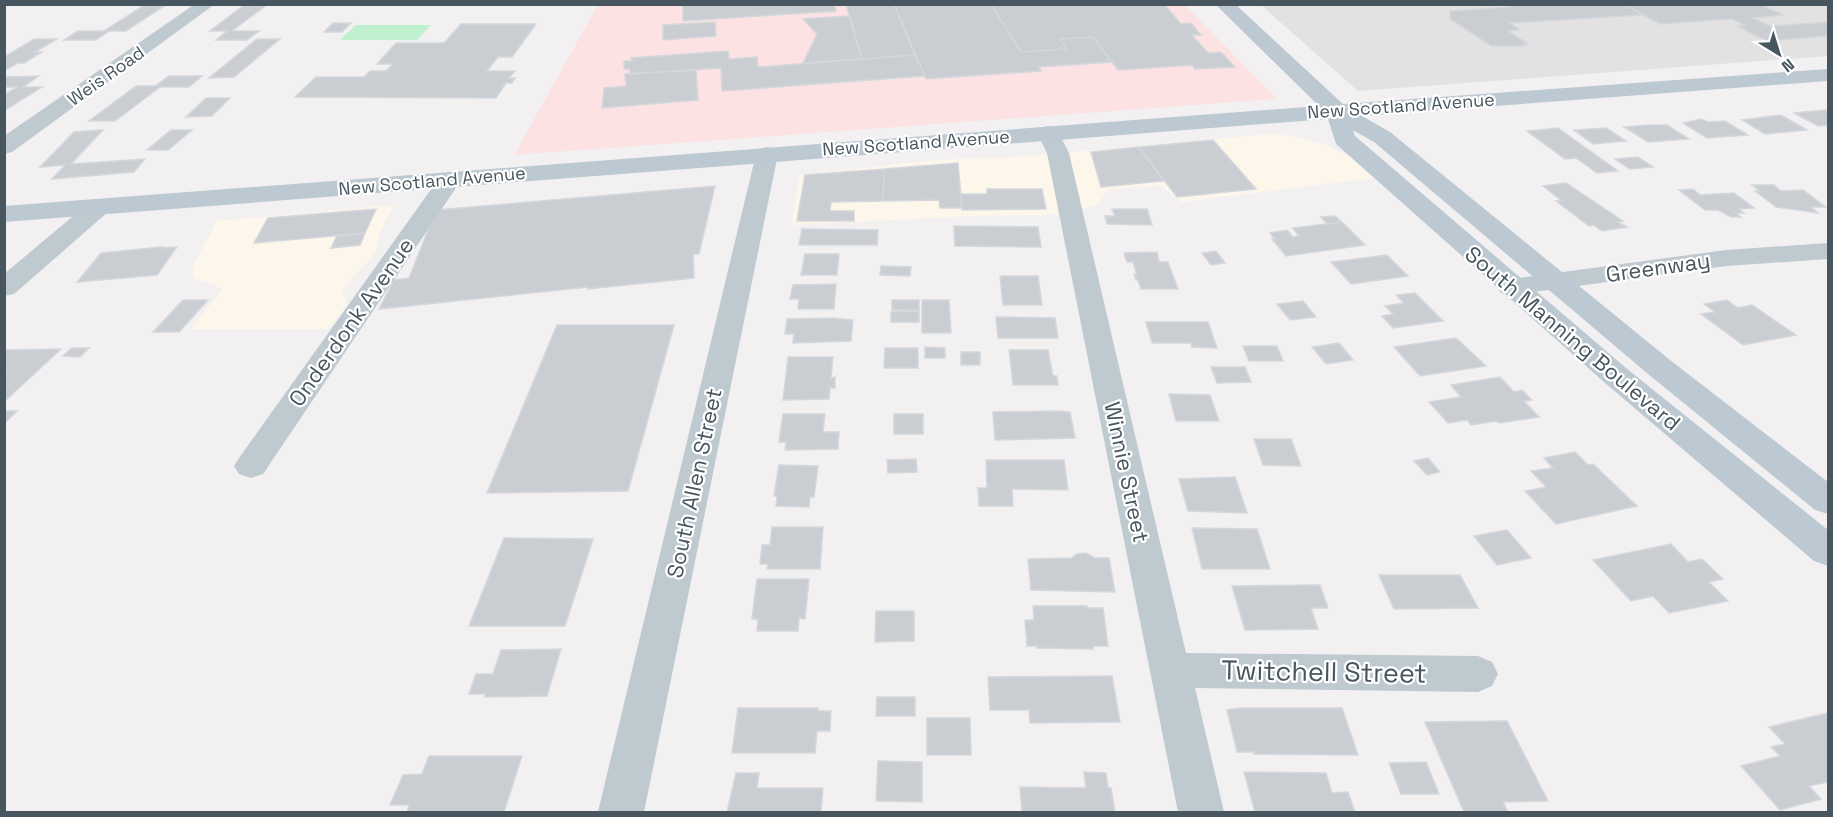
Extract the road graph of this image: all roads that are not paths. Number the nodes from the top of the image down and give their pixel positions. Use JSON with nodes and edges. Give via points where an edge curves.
{"nodes":[{"id":1,"x":207,"y":4,"type":"edge"},
{"id":2,"x":1224,"y":4,"type":"edge"},
{"id":3,"x":1828,"y":75,"type":"edge"},
{"id":4,"x":1336,"y":111,"type":"junction"},
{"id":5,"x":1048,"y":133,"type":"junction"},
{"id":6,"x":4,"y":147,"type":"edge"},
{"id":7,"x":767,"y":154,"type":"junction"},
{"id":8,"x":450,"y":179,"type":"junction"},
{"id":9,"x":99,"y":207,"type":"junction"},
{"id":10,"x":4,"y":214,"type":"edge"},
{"id":11,"x":1817,"y":252,"type":"edge"},
{"id":12,"x":1828,"y":267,"type":"edge"},
{"id":13,"x":1554,"y":281,"type":"junction"},
{"id":14,"x":1511,"y":287,"type":"junction"},
{"id":15,"x":4,"y":288,"type":"edge"},
{"id":16,"x":251,"y":466,"type":"dead end"},
{"id":17,"x":1828,"y":501,"type":"edge"},
{"id":18,"x":1828,"y":551,"type":"edge"},
{"id":19,"x":1170,"y":670,"type":"junction"},
{"id":20,"x":1478,"y":674,"type":"dead end"},
{"id":21,"x":621,"y":813,"type":"edge"},
{"id":22,"x":1201,"y":813,"type":"edge"}],
"edges":[{"from":1,"to":6,"type":"street","name":"Weis Road"},
{"from":2,"to":4,"type":"street","name":"South Manning Boulevard"},
{"from":3,"to":4,"type":"street","name":"New Scotland Avenue"},
{"from":4,"to":5,"type":"street","name":"New Scotland Avenue"},
{"from":4,"to":13,"type":"street","name":"South Manning Boulevard","via":[[1382,137]]},
{"from":4,"to":14,"type":"street","name":"South Manning Boulevard","via":[[1344,139]]},
{"from":5,"to":7,"type":"street","name":"New Scotland Avenue"},
{"from":5,"to":19,"type":"street","name":"Winnie Street","via":[[1058,153]]},
{"from":7,"to":8,"type":"street","name":"New Scotland Avenue"},
{"from":7,"to":21,"type":"street","name":"South Allen Street"},
{"from":8,"to":9,"type":"street","name":"New Scotland Avenue"},
{"from":8,"to":16,"type":"street","name":"Onderdonk Avenue"},
{"from":9,"to":10,"type":"street","name":"New Scotland Avenue"},
{"from":9,"to":15,"type":"street"},
{"from":11,"to":12,"type":"street","name":"Greenway"},
{"from":11,"to":13,"type":"street","name":"Greenway","via":[[1726,258]]},
{"from":13,"to":14,"type":"street","name":"Greenway"},
{"from":13,"to":17,"type":"street","name":"South Manning Boulevard"},
{"from":14,"to":18,"type":"street","name":"South Manning Boulevard"},
{"from":19,"to":20,"type":"street","name":"Twitchell Street"},
{"from":19,"to":22,"type":"street","name":"Winnie Street"}]}
